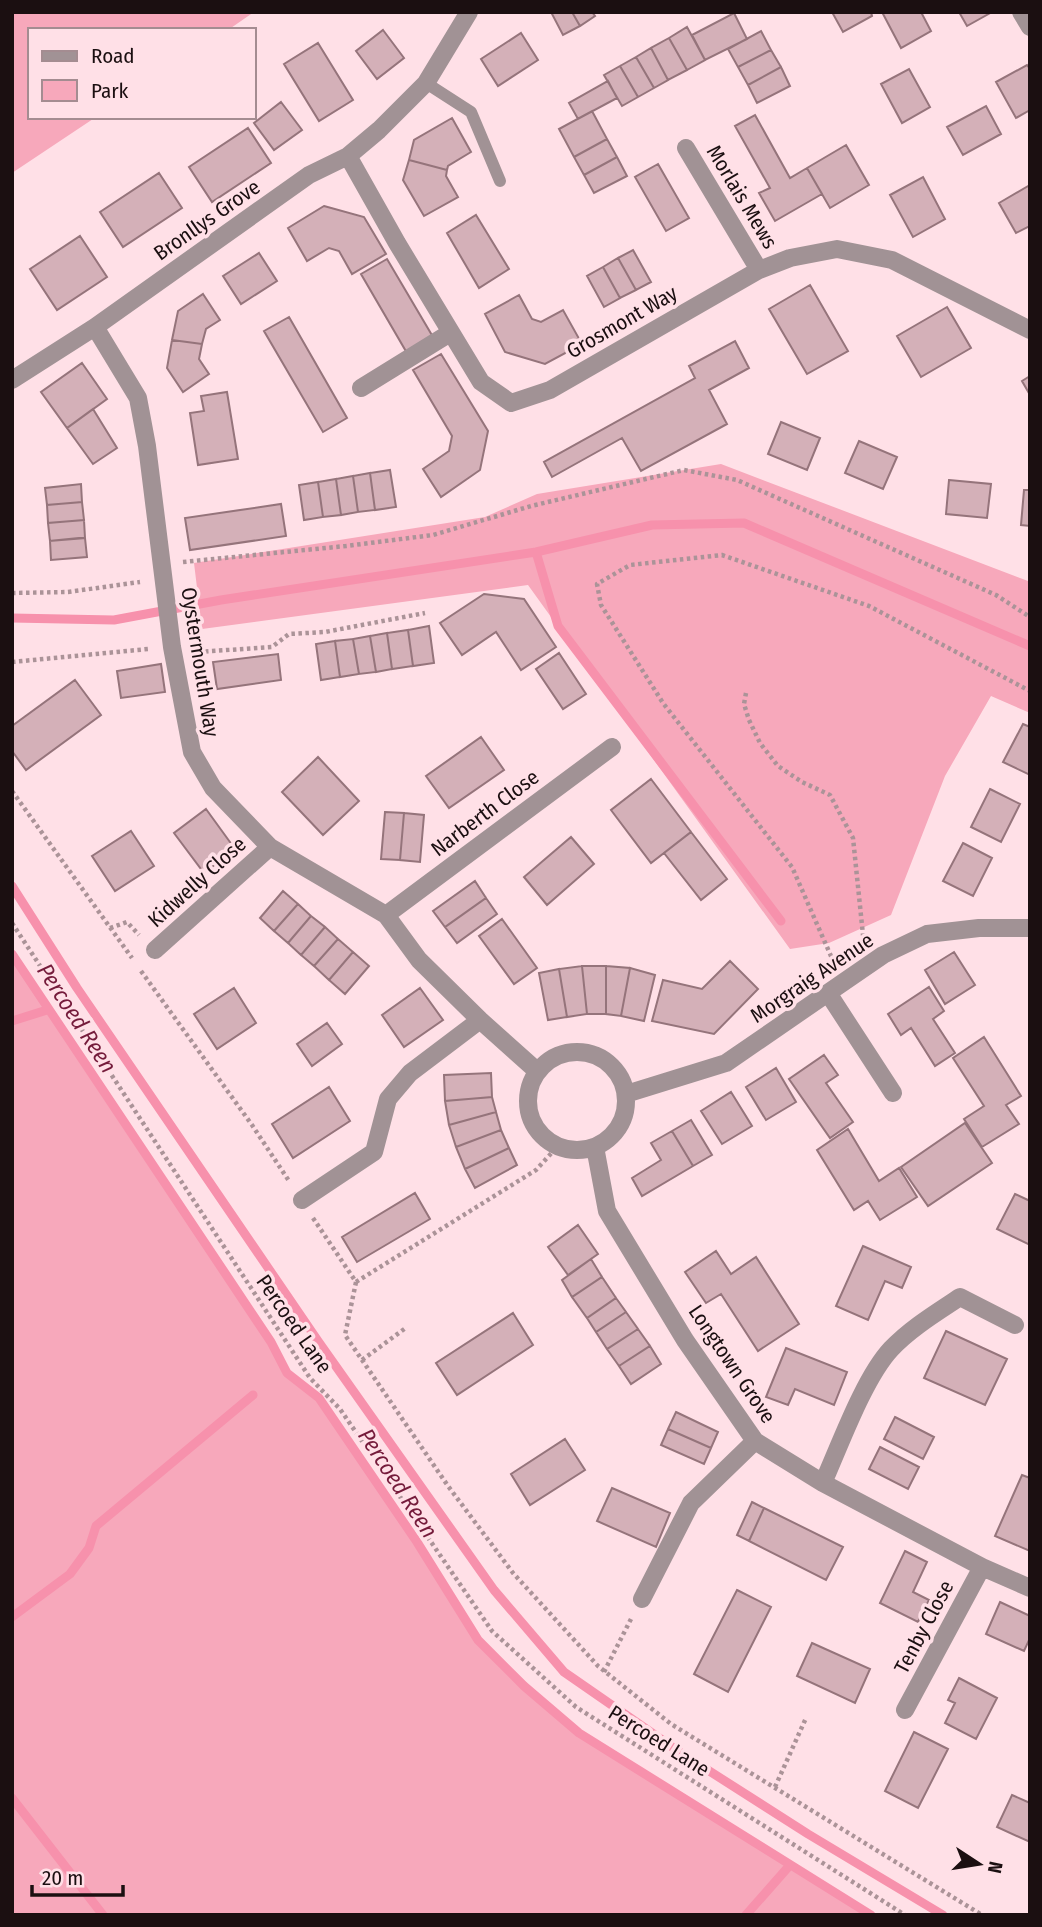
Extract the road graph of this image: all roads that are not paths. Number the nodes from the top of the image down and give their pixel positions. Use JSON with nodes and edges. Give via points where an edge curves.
{"nodes":[{"id":1,"x":468,"y":12,"type":"edge"},
{"id":2,"x":1021,"y":12,"type":"edge"},
{"id":3,"x":1030,"y":27,"type":"edge"},
{"id":4,"x":426,"y":83,"type":"junction"},
{"id":5,"x":686,"y":148,"type":"dead end"},
{"id":6,"x":348,"y":156,"type":"junction"},
{"id":7,"x":500,"y":181,"type":"dead end"},
{"id":8,"x":760,"y":270,"type":"junction"},
{"id":9,"x":95,"y":327,"type":"junction"},
{"id":10,"x":1030,"y":330,"type":"edge"},
{"id":11,"x":450,"y":333,"type":"junction"},
{"id":12,"x":12,"y":380,"type":"edge"},
{"id":13,"x":361,"y":387,"type":"dead end"},
{"id":14,"x":612,"y":747,"type":"dead end"},
{"id":15,"x":270,"y":847,"type":"junction"},
{"id":16,"x":386,"y":915,"type":"junction"},
{"id":17,"x":1030,"y":928,"type":"edge"},
{"id":18,"x":155,"y":950,"type":"road end"},
{"id":19,"x":828,"y":993,"type":"junction"},
{"id":20,"x":480,"y":1020,"type":"junction"},
{"id":21,"x":537,"y":1072,"type":"junction"},
{"id":22,"x":893,"y":1093,"type":"dead end"},
{"id":23,"x":626,"y":1094,"type":"junction"},
{"id":24,"x":595,"y":1147,"type":"junction"},
{"id":25,"x":302,"y":1200,"type":"road end"},
{"id":26,"x":1015,"y":1325,"type":"dead end"},
{"id":27,"x":755,"y":1441,"type":"junction"},
{"id":28,"x":823,"y":1483,"type":"junction"},
{"id":29,"x":982,"y":1567,"type":"junction"},
{"id":30,"x":1030,"y":1587,"type":"edge"},
{"id":31,"x":642,"y":1599,"type":"road end"},
{"id":32,"x":905,"y":1710,"type":"dead end"}],
"edges":[{"from":1,"to":4,"type":"street","name":"Bronllys Grove"},
{"from":2,"to":3,"type":"street"},
{"from":4,"to":6,"type":"street","name":"Bronllys Grove"},
{"from":4,"to":7,"type":"lane","via":[[471,112]]},
{"from":5,"to":8,"type":"street","name":"Morlais Mews"},
{"from":6,"to":9,"type":"street","name":"Bronllys Grove","via":[[309,175]]},
{"from":6,"to":11,"type":"street","name":"Grosmont Way"},
{"from":8,"to":10,"type":"street","name":"Grosmont Way","via":[[790,258],[837,249],[892,260]]},
{"from":8,"to":11,"type":"street","name":"Grosmont Way","via":[[550,390],[511,402],[481,383]]},
{"from":9,"to":12,"type":"street","name":"Bronllys Grove"},
{"from":9,"to":15,"type":"street","name":"Oystermouth Way","via":[[138,398],[192,752],[213,788]]},
{"from":11,"to":13,"type":"street"},
{"from":14,"to":16,"type":"street","name":"Narberth Close"},
{"from":15,"to":16,"type":"street","name":"Oystermouth Way"},
{"from":15,"to":18,"type":"street","name":"Kidwelly Close"},
{"from":16,"to":20,"type":"street","name":"Oystermouth Way","via":[[419,960]]},
{"from":17,"to":19,"type":"street","name":"Morgraig Avenue","via":[[927,934],[883,955]]},
{"from":19,"to":22,"type":"street"},
{"from":19,"to":23,"type":"street","name":"Morgraig Avenue","via":[[726,1063]]},
{"from":20,"to":21,"type":"street","name":"Oystermouth Way"},
{"from":20,"to":25,"type":"street","via":[[410,1073],[388,1099],[374,1152]]},
{"from":21,"to":23,"type":"street","via":[[559,1055],[589,1053],[604,1059],[619,1075]]},
{"from":21,"to":24,"type":"street","via":[[527,1099],[533,1124],[542,1137],[557,1147]]},
{"from":23,"to":24,"type":"street","via":[[622,1122]]},
{"from":24,"to":27,"type":"street","name":"Longtown Grove","via":[[607,1211],[685,1340]]},
{"from":26,"to":28,"type":"street","via":[[960,1297],[920,1324],[890,1350],[864,1390]]},
{"from":27,"to":28,"type":"street","name":"Longtown Grove"},
{"from":27,"to":31,"type":"street","via":[[691,1503]]},
{"from":28,"to":29,"type":"street","name":"Longtown Grove"},
{"from":29,"to":30,"type":"street","name":"Longtown Grove"},
{"from":29,"to":32,"type":"street","name":"Tenby Close"}]}
